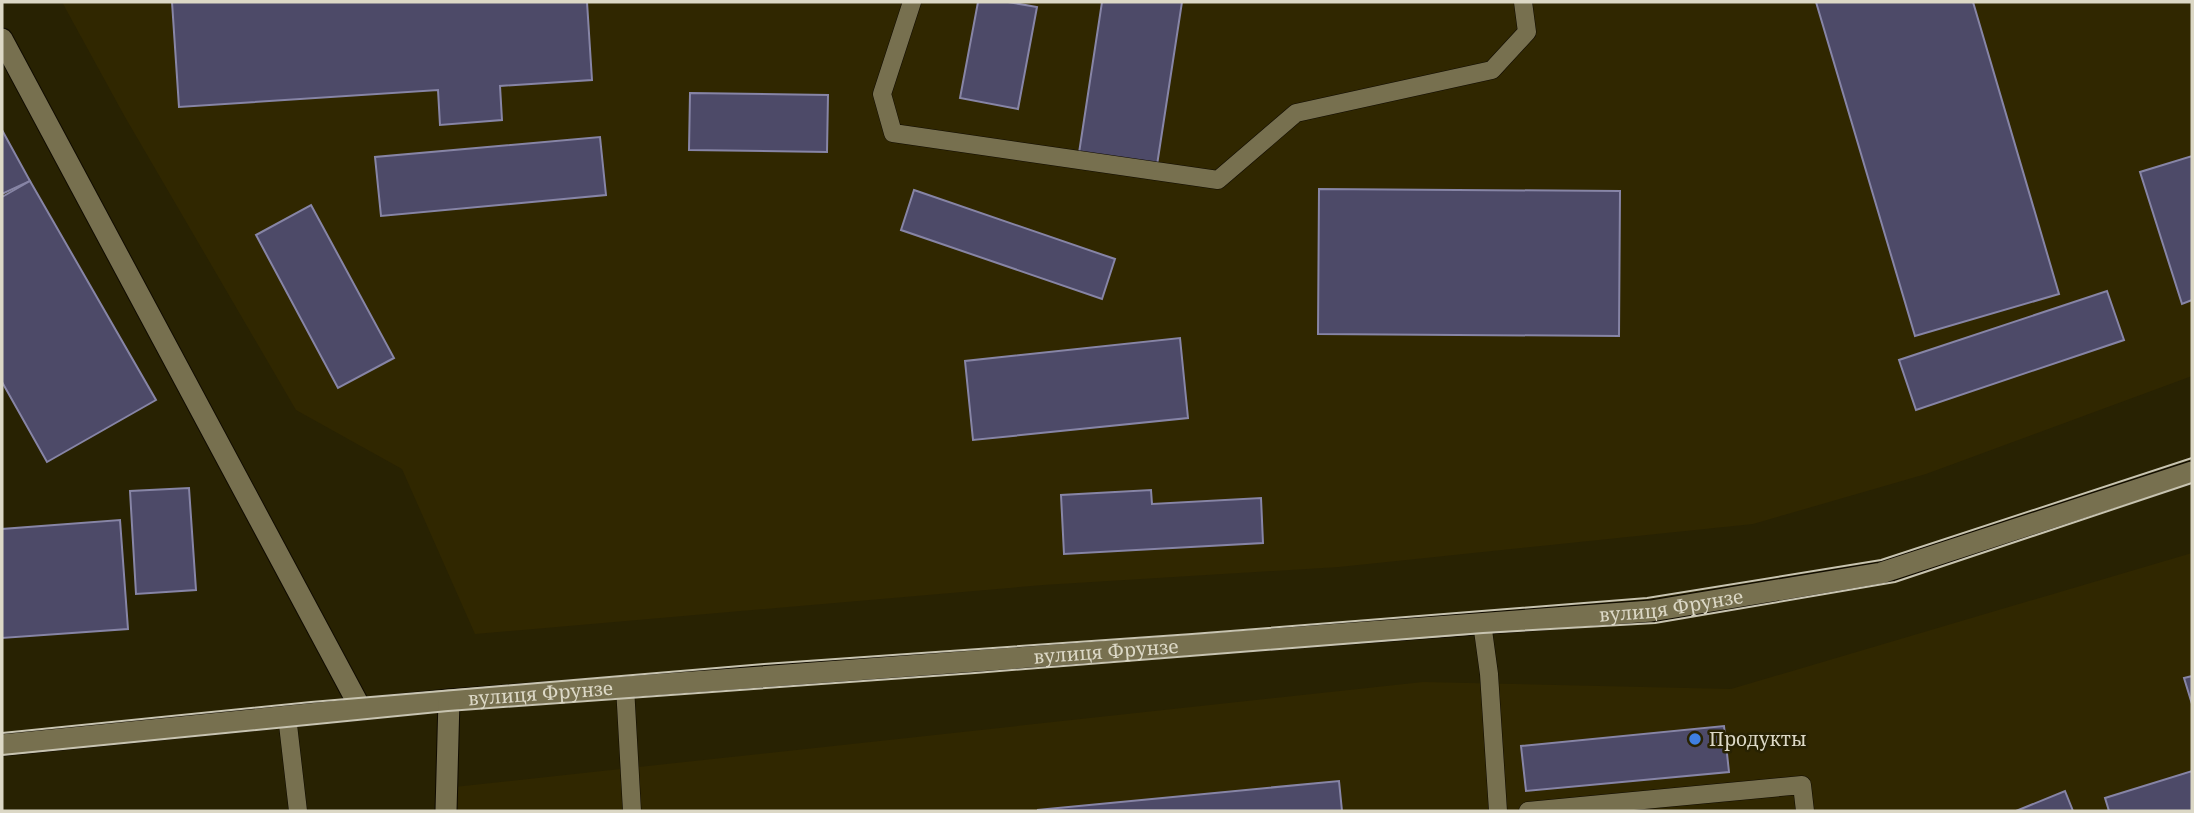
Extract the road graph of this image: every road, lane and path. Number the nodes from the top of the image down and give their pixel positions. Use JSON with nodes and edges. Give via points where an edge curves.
{"nodes":[{"id":1,"x":912,"y":2,"type":"edge"},
{"id":2,"x":1523,"y":2,"type":"edge"},
{"id":3,"x":2,"y":38,"type":"edge"},
{"id":4,"x":2192,"y":472,"type":"edge"},
{"id":5,"x":1482,"y":623,"type":"junction"},
{"id":6,"x":625,"y":687,"type":"junction"},
{"id":7,"x":449,"y":700,"type":"junction"},
{"id":8,"x":360,"y":709,"type":"junction"},
{"id":9,"x":287,"y":716,"type":"junction"},
{"id":10,"x":2,"y":745,"type":"edge"},
{"id":11,"x":298,"y":811,"type":"edge"},
{"id":12,"x":446,"y":811,"type":"edge"},
{"id":13,"x":632,"y":811,"type":"edge"},
{"id":14,"x":1498,"y":811,"type":"edge"},
{"id":15,"x":1528,"y":811,"type":"edge"},
{"id":16,"x":1805,"y":811,"type":"edge"}],
"edges":[{"from":1,"to":2,"type":"lane","via":[[882,94],[893,133],[1218,180],[1296,113],[1492,71],[1527,32]]},
{"from":3,"to":8,"type":"street"},
{"from":4,"to":5,"type":"street","name":"вулиця Фрунзе","via":[[1881,573],[1651,611]]},
{"from":5,"to":6,"type":"street","name":"вулиця Фрунзе"},
{"from":5,"to":14,"type":"lane"},
{"from":6,"to":7,"type":"street","name":"вулиця Фрунзе"},
{"from":6,"to":13,"type":"lane"},
{"from":7,"to":8,"type":"street","name":"вулиця Фрунзе"},
{"from":7,"to":12,"type":"street"},
{"from":8,"to":9,"type":"street","name":"вулиця Фрунзе"},
{"from":9,"to":10,"type":"street","name":"вулиця Фрунзе"},
{"from":9,"to":11,"type":"lane"},
{"from":15,"to":16,"type":"lane","via":[[1802,785]]}]}
